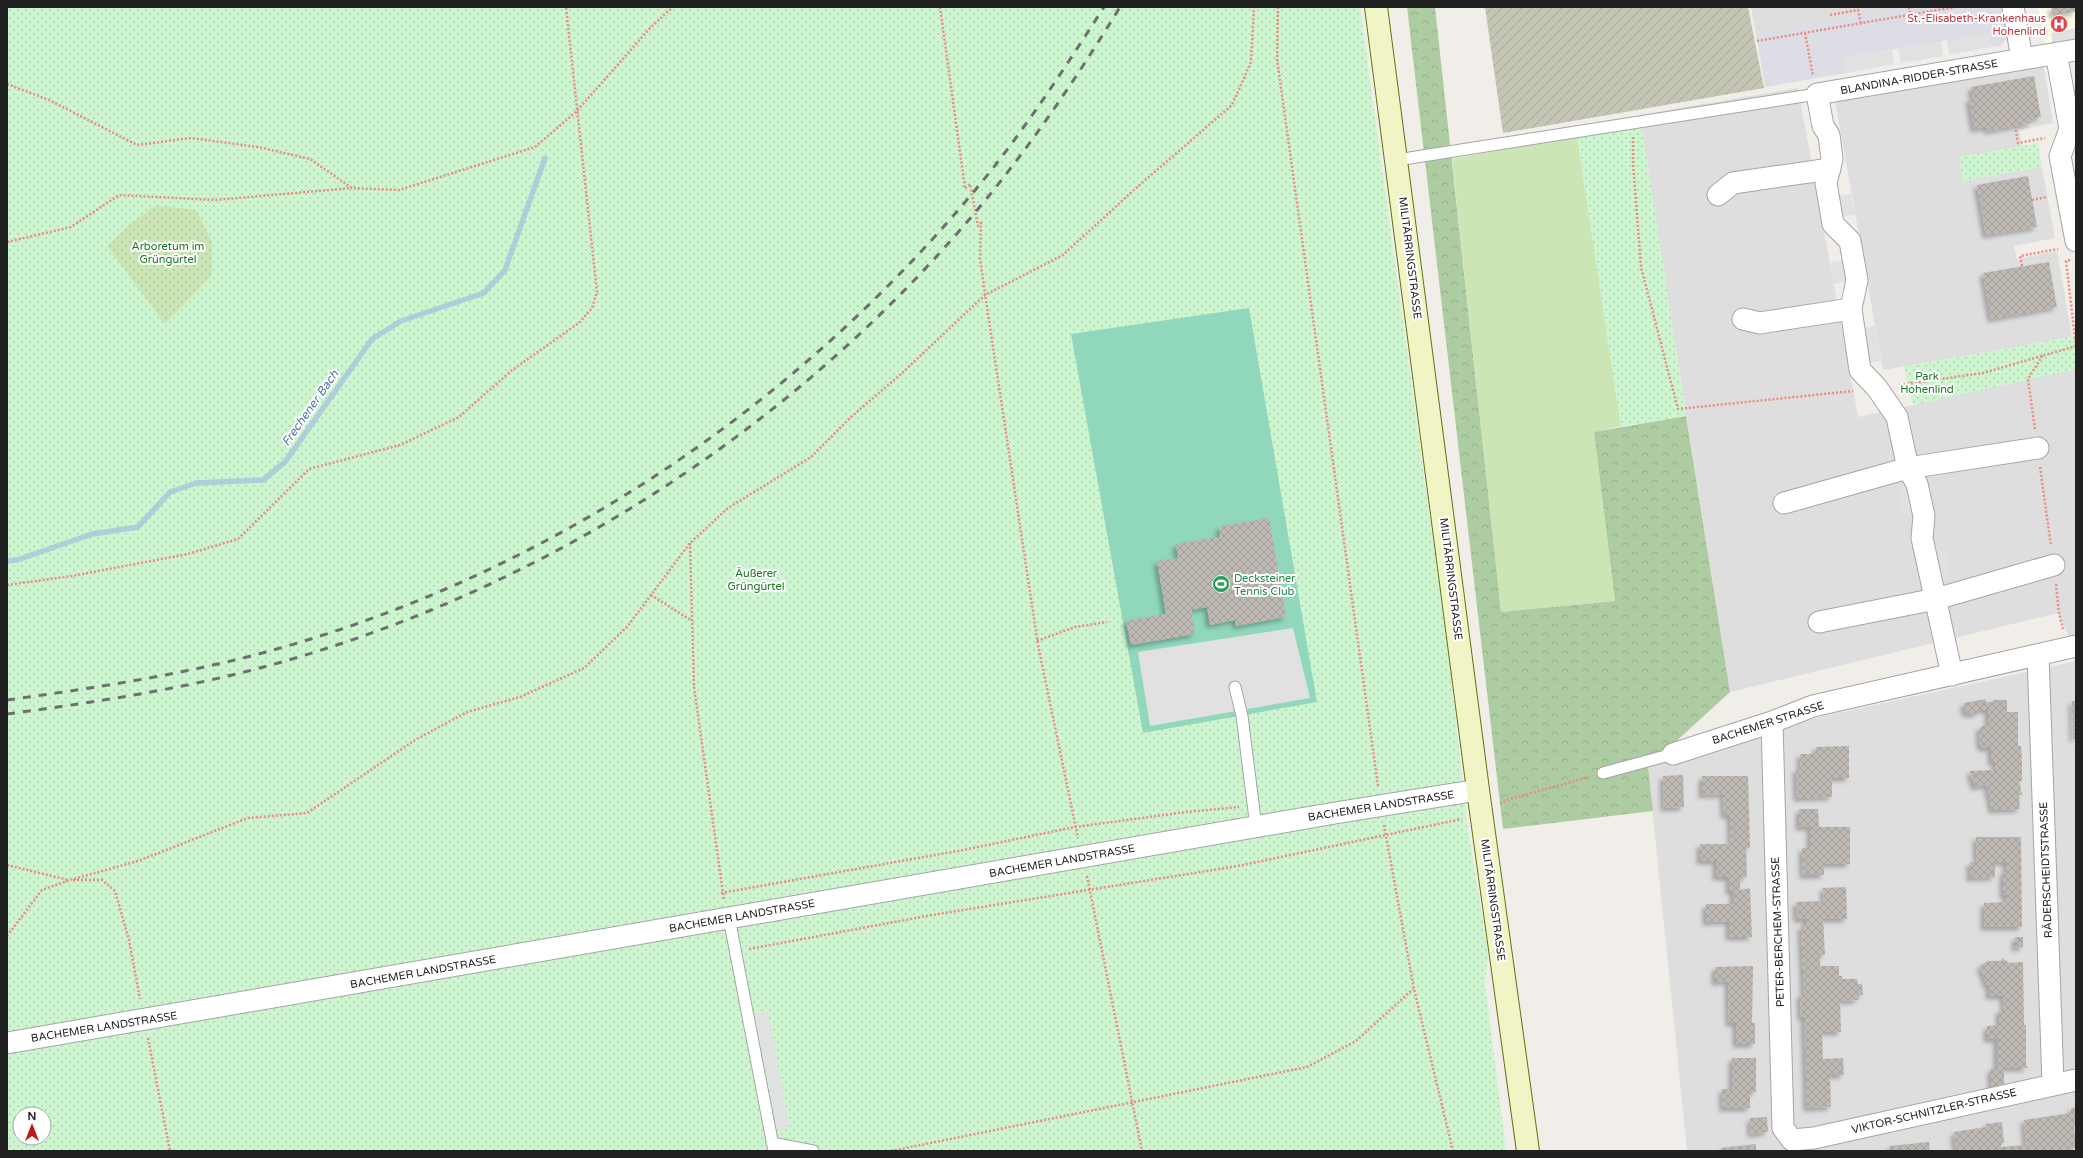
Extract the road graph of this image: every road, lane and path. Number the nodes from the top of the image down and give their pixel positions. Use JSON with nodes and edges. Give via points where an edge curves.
{"nodes":[{"id":1,"x":566,"y":7,"type":"edge"},
{"id":2,"x":673,"y":7,"type":"edge"},
{"id":3,"x":940,"y":7,"type":"edge"},
{"id":4,"x":1254,"y":7,"type":"edge"},
{"id":5,"x":1278,"y":7,"type":"edge"},
{"id":6,"x":1376,"y":7,"type":"edge"},
{"id":7,"x":1909,"y":7,"type":"edge"},
{"id":8,"x":1955,"y":7,"type":"edge"},
{"id":9,"x":2013,"y":7,"type":"edge"},
{"id":10,"x":1936,"y":9,"type":"edge"},
{"id":11,"x":1830,"y":15,"type":"dead end"},
{"id":12,"x":1910,"y":15,"type":"junction"},
{"id":13,"x":1861,"y":23,"type":"junction"},
{"id":14,"x":1806,"y":33,"type":"junction"},
{"id":15,"x":1757,"y":41,"type":"dead end"},
{"id":16,"x":2076,"y":50,"type":"edge"},
{"id":17,"x":2056,"y":53,"type":"junction"},
{"id":18,"x":2022,"y":59,"type":"junction"},
{"id":19,"x":7,"y":84,"type":"edge"},
{"id":20,"x":1817,"y":94,"type":"junction"},
{"id":21,"x":577,"y":111,"type":"junction"},
{"id":22,"x":1633,"y":123,"type":"junction"},
{"id":23,"x":2015,"y":126,"type":"dead end"},
{"id":24,"x":2068,"y":134,"type":"junction"},
{"id":25,"x":1397,"y":160,"type":"junction"},
{"id":26,"x":1830,"y":169,"type":"junction"},
{"id":27,"x":352,"y":188,"type":"junction"},
{"id":28,"x":1718,"y":194,"type":"dead end"},
{"id":29,"x":7,"y":242,"type":"edge"},
{"id":30,"x":2069,"y":244,"type":"edge"},
{"id":31,"x":2076,"y":259,"type":"edge"},
{"id":32,"x":2022,"y":266,"type":"dead end"},
{"id":33,"x":985,"y":295,"type":"junction"},
{"id":34,"x":1851,"y":309,"type":"junction"},
{"id":35,"x":1743,"y":318,"type":"dead end"},
{"id":36,"x":2076,"y":346,"type":"edge"},
{"id":37,"x":2044,"y":354,"type":"junction"},
{"id":38,"x":1877,"y":388,"type":"junction"},
{"id":39,"x":2038,"y":448,"type":"junction"},
{"id":40,"x":1908,"y":468,"type":"junction"},
{"id":41,"x":1784,"y":503,"type":"dead end"},
{"id":42,"x":690,"y":543,"type":"junction"},
{"id":43,"x":2054,"y":565,"type":"junction"},
{"id":44,"x":7,"y":584,"type":"edge"},
{"id":45,"x":651,"y":595,"type":"junction"},
{"id":46,"x":1936,"y":599,"type":"junction"},
{"id":47,"x":692,"y":621,"type":"junction"},
{"id":48,"x":1107,"y":622,"type":"dead end"},
{"id":49,"x":1819,"y":622,"type":"dead end"},
{"id":50,"x":1037,"y":642,"type":"junction"},
{"id":51,"x":2071,"y":647,"type":"edge"},
{"id":52,"x":2038,"y":655,"type":"junction"},
{"id":53,"x":1952,"y":675,"type":"junction"},
{"id":54,"x":1236,"y":687,"type":"dead end"},
{"id":55,"x":1772,"y":722,"type":"junction"},
{"id":56,"x":1672,"y":754,"type":"joint"},
{"id":57,"x":1603,"y":773,"type":"joint"},
{"id":58,"x":1478,"y":790,"type":"junction"},
{"id":59,"x":1510,"y":799,"type":"dead end"},
{"id":60,"x":1253,"y":805,"type":"junction"},
{"id":61,"x":1380,"y":805,"type":"junction"},
{"id":62,"x":1481,"y":814,"type":"junction"},
{"id":63,"x":1075,"y":827,"type":"junction"},
{"id":64,"x":1256,"y":827,"type":"junction"},
{"id":65,"x":1385,"y":834,"type":"junction"},
{"id":66,"x":1082,"y":858,"type":"junction"},
{"id":67,"x":7,"y":865,"type":"edge"},
{"id":68,"x":70,"y":880,"type":"junction"},
{"id":69,"x":1090,"y":889,"type":"junction"},
{"id":70,"x":722,"y":893,"type":"junction"},
{"id":71,"x":729,"y":918,"type":"junction"},
{"id":72,"x":7,"y":936,"type":"edge"},
{"id":73,"x":734,"y":952,"type":"junction"},
{"id":74,"x":1414,"y":989,"type":"junction"},
{"id":75,"x":144,"y":1021,"type":"junction"},
{"id":76,"x":7,"y":1043,"type":"edge"},
{"id":77,"x":2076,"y":1080,"type":"edge"},
{"id":78,"x":2053,"y":1084,"type":"junction"},
{"id":79,"x":1132,"y":1102,"type":"junction"},
{"id":80,"x":1792,"y":1140,"type":"joint"},
{"id":81,"x":773,"y":1147,"type":"edge"},
{"id":82,"x":170,"y":1151,"type":"edge"},
{"id":83,"x":813,"y":1151,"type":"edge"},
{"id":84,"x":891,"y":1151,"type":"edge"},
{"id":85,"x":1142,"y":1151,"type":"edge"},
{"id":86,"x":1453,"y":1151,"type":"edge"},
{"id":87,"x":1528,"y":1151,"type":"edge"}],
"edges":[{"from":1,"to":21,"type":"path"},
{"from":2,"to":21,"type":"path","via":[[650,28]]},
{"from":3,"to":33,"type":"path","via":[[965,188],[970,184],[978,226],[981,223],[980,259]]},
{"from":4,"to":33,"type":"path","via":[[1251,62],[1232,105],[1064,255]]},
{"from":5,"to":61,"type":"path","via":[[1277,59]]},
{"from":6,"to":25,"type":"main road","name":"MILITÄRRINGSTRASSE"},
{"from":7,"to":12,"type":"path"},
{"from":8,"to":10,"type":"path"},
{"from":9,"to":18,"type":"street"},
{"from":10,"to":12,"type":"path"},
{"from":11,"to":13,"type":"path","via":[[1858,10]]},
{"from":12,"to":13,"type":"path"},
{"from":13,"to":14,"type":"path"},
{"from":14,"to":15,"type":"path"},
{"from":14,"to":20,"type":"path"},
{"from":16,"to":17,"type":"street","name":"BLANDINA-RIDDER-STRASSE"},
{"from":17,"to":18,"type":"street","name":"BLANDINA-RIDDER-STRASSE"},
{"from":17,"to":24,"type":"street","via":[[2070,129]]},
{"from":18,"to":20,"type":"street","name":"BLANDINA-RIDDER-STRASSE"},
{"from":19,"to":27,"type":"path","via":[[49,100],[137,145],[191,138],[258,148],[310,159]]},
{"from":20,"to":22,"type":"lane"},
{"from":20,"to":26,"type":"street","via":[[1823,126],[1829,135],[1832,159]]},
{"from":21,"to":27,"type":"path","via":[[535,147],[399,190]]},
{"from":21,"to":44,"type":"path","via":[[597,292],[592,308],[580,322],[511,371],[459,417],[400,445],[309,470],[238,539],[188,554],[72,576]]},
{"from":22,"to":25,"type":"lane"},
{"from":22,"to":38,"type":"path","via":[[1633,164],[1641,267],[1678,409]]},
{"from":23,"to":24,"type":"path","via":[[2018,143]]},
{"from":24,"to":30,"type":"street","via":[[2060,156]]},
{"from":25,"to":58,"type":"main road","name":"MILITÄRRINGSTRASSE"},
{"from":26,"to":28,"type":"street","via":[[1733,183]]},
{"from":26,"to":34,"type":"street","via":[[1826,183],[1833,224],[1850,241],[1857,280]]},
{"from":27,"to":29,"type":"path","via":[[215,200],[119,195],[71,226]]},
{"from":30,"to":32,"type":"path","via":[[2020,256]]},
{"from":31,"to":36,"type":"path","via":[[2066,261]]},
{"from":33,"to":42,"type":"path","via":[[851,417],[811,457],[728,508]]},
{"from":33,"to":50,"type":"path"},
{"from":34,"to":35,"type":"street","via":[[1760,323]]},
{"from":34,"to":38,"type":"street","via":[[1860,370]]},
{"from":36,"to":37,"type":"path"},
{"from":37,"to":38,"type":"path","via":[[1983,373]]},
{"from":37,"to":39,"type":"path","via":[[2028,379]]},
{"from":38,"to":40,"type":"street","via":[[1897,417]]},
{"from":39,"to":40,"type":"street"},
{"from":39,"to":43,"type":"path"},
{"from":40,"to":41,"type":"street"},
{"from":40,"to":46,"type":"street","via":[[1917,484],[1924,516],[1922,538]]},
{"from":42,"to":45,"type":"path"},
{"from":42,"to":47,"type":"path"},
{"from":43,"to":46,"type":"street"},
{"from":43,"to":51,"type":"path","via":[[2059,613]]},
{"from":45,"to":47,"type":"path"},
{"from":45,"to":68,"type":"path","via":[[627,627],[584,668],[520,697],[467,712],[415,740],[307,813],[248,818],[138,861]]},
{"from":46,"to":49,"type":"street"},
{"from":46,"to":53,"type":"street"},
{"from":47,"to":70,"type":"path","via":[[694,687]]},
{"from":48,"to":50,"type":"path","via":[[1075,627]]},
{"from":50,"to":63,"type":"path"},
{"from":51,"to":52,"type":"street","name":"BACHEMER STRASSE"},
{"from":52,"to":53,"type":"street","name":"BACHEMER STRASSE"},
{"from":52,"to":78,"type":"street","name":"RÄDERSCHEIDTSTRASSE"},
{"from":53,"to":55,"type":"street","name":"BACHEMER STRASSE","via":[[1813,706]]},
{"from":54,"to":60,"type":"lane"},
{"from":55,"to":56,"type":"street","name":"BACHEMER STRASSE"},
{"from":55,"to":80,"type":"street","name":"PETER-BERCHEM-STRASSE","via":[[1783,1128]]},
{"from":56,"to":57,"type":"lane","name":"BACHEMER STRASSE"},
{"from":57,"to":59,"type":"path"},
{"from":58,"to":61,"type":"street","name":"BACHEMER LANDSTRASSE"},
{"from":58,"to":62,"type":"main road","name":"MILITÄRRINGSTRASSE"},
{"from":60,"to":63,"type":"path"},
{"from":60,"to":64,"type":"lane"},
{"from":61,"to":64,"type":"street","name":"BACHEMER LANDSTRASSE"},
{"from":61,"to":65,"type":"path"},
{"from":62,"to":65,"type":"path"},
{"from":62,"to":87,"type":"main road","name":"MILITÄRRINGSTRASSE"},
{"from":63,"to":66,"type":"path"},
{"from":63,"to":70,"type":"path","via":[[963,850]]},
{"from":64,"to":66,"type":"street","name":"BACHEMER LANDSTRASSE"},
{"from":65,"to":69,"type":"path","via":[[1238,866]]},
{"from":65,"to":74,"type":"path"},
{"from":66,"to":69,"type":"path"},
{"from":66,"to":71,"type":"street","name":"BACHEMER LANDSTRASSE"},
{"from":67,"to":68,"type":"path"},
{"from":68,"to":72,"type":"path","via":[[42,890]]},
{"from":68,"to":75,"type":"path","via":[[102,880],[115,891],[130,940]]},
{"from":69,"to":73,"type":"path"},
{"from":69,"to":79,"type":"path"},
{"from":70,"to":71,"type":"path"},
{"from":71,"to":73,"type":"lane"},
{"from":71,"to":75,"type":"street","name":"BACHEMER LANDSTRASSE"},
{"from":73,"to":81,"type":"lane"},
{"from":74,"to":79,"type":"path","via":[[1356,1041],[1306,1067]]},
{"from":74,"to":86,"type":"path"},
{"from":75,"to":76,"type":"street","name":"BACHEMER LANDSTRASSE"},
{"from":75,"to":82,"type":"path"},
{"from":77,"to":78,"type":"street","name":"VIKTOR-SCHNITZLER-STRASSE"},
{"from":78,"to":80,"type":"street","name":"VIKTOR-SCHNITZLER-STRASSE","via":[[1814,1138]]},
{"from":79,"to":84,"type":"path"},
{"from":79,"to":85,"type":"path"},
{"from":81,"to":83,"type":"lane"}]}
